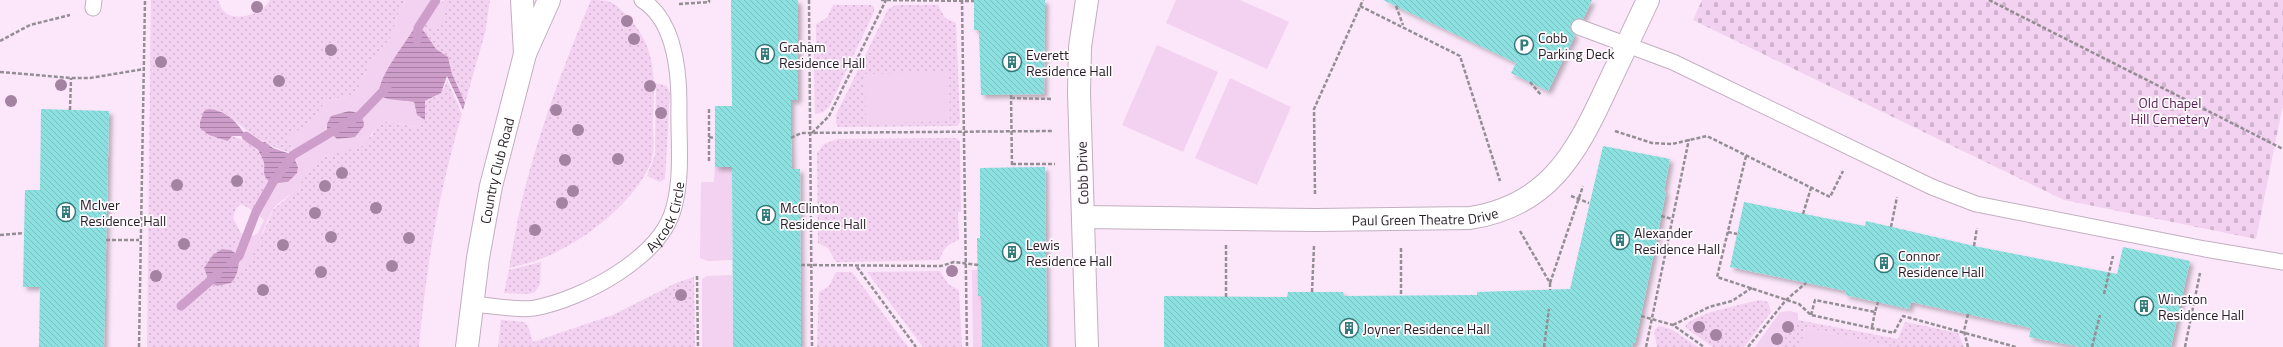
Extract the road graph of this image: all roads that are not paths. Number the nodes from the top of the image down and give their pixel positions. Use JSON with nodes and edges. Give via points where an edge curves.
{"nodes":[{"id":1,"x":522,"y":0,"type":"edge"},
{"id":2,"x":549,"y":0,"type":"edge"},
{"id":3,"x":642,"y":0,"type":"edge"},
{"id":4,"x":1087,"y":0,"type":"edge"},
{"id":5,"x":1648,"y":0,"type":"edge"},
{"id":6,"x":1579,"y":27,"type":"dead end"},
{"id":7,"x":1627,"y":45,"type":"junction"},
{"id":8,"x":525,"y":54,"type":"junction"},
{"id":9,"x":1084,"y":217,"type":"junction"},
{"id":10,"x":2283,"y":262,"type":"edge"},
{"id":11,"x":472,"y":304,"type":"junction"},
{"id":12,"x":467,"y":347,"type":"edge"},
{"id":13,"x":1087,"y":347,"type":"edge"}],
"edges":[{"from":1,"to":8,"type":"street"},
{"from":2,"to":8,"type":"street","name":"Country Club Road"},
{"from":3,"to":11,"type":"lane","name":"Aycock Circle","via":[[651,6],[668,34],[679,74],[678,188],[674,208],[662,234],[608,280],[564,299],[534,308]]},
{"from":4,"to":9,"type":"street","name":"Cobb Drive","via":[[1080,47],[1079,93]]},
{"from":5,"to":7,"type":"street","name":"Paul Green Theatre Drive"},
{"from":6,"to":7,"type":"lane"},
{"from":7,"to":9,"type":"street","name":"Paul Green Theatre Drive","via":[[1591,121],[1561,169],[1546,185],[1525,200],[1490,215],[1470,218],[1316,220]]},
{"from":7,"to":10,"type":"lane","via":[[1673,62],[1932,187],[1976,204]]},
{"from":8,"to":11,"type":"street","name":"Country Club Road","via":[[491,186]]},
{"from":9,"to":13,"type":"street","name":"Cobb Drive"},
{"from":11,"to":12,"type":"street","name":"Country Club Road"}]}
